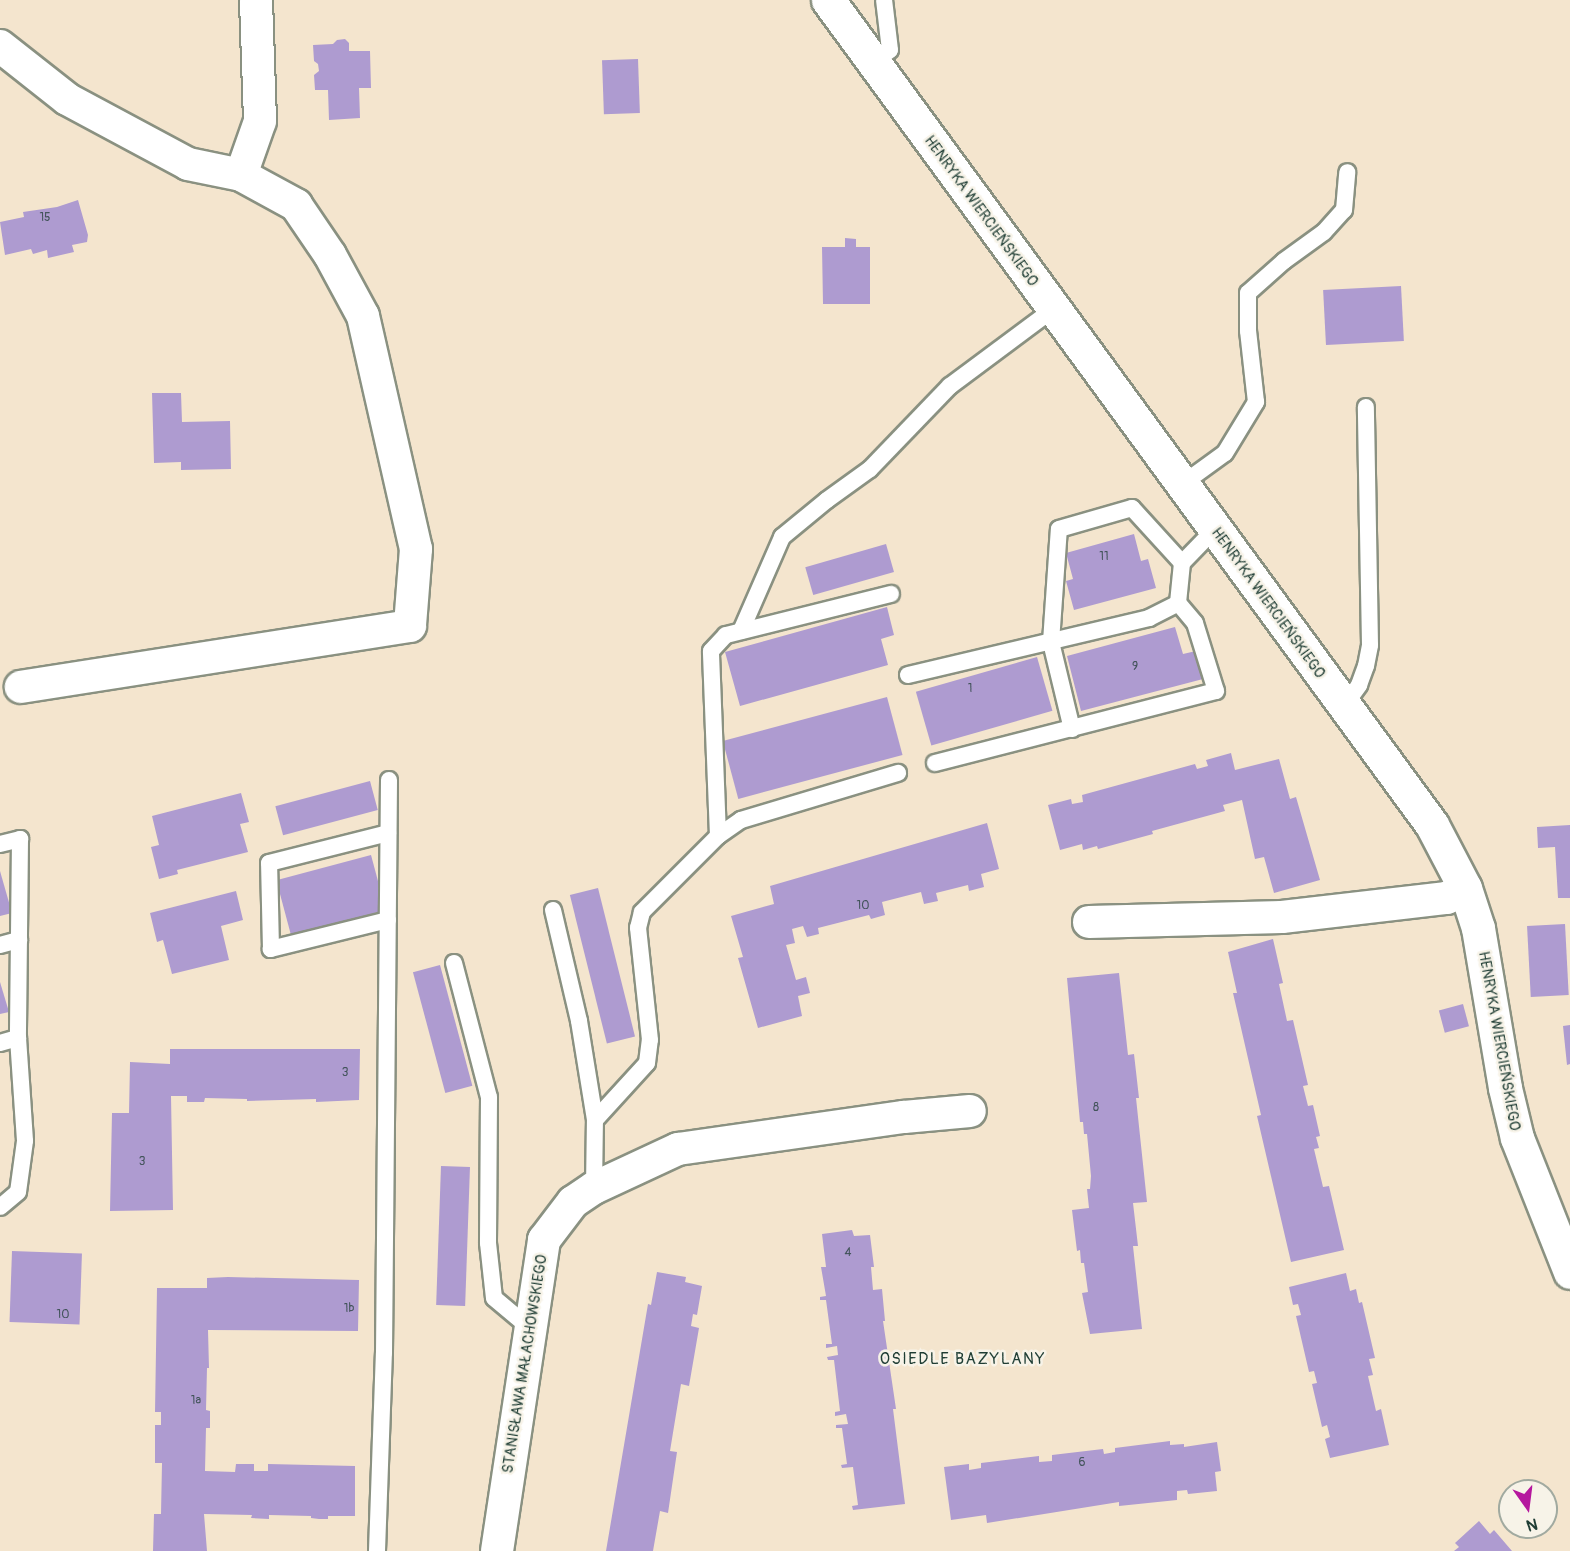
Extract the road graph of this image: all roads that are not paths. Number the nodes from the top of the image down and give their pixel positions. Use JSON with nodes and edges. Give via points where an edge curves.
{"nodes":[{"id":1,"x":255,"y":0,"type":"edge"},
{"id":2,"x":828,"y":0,"type":"edge"},
{"id":3,"x":884,"y":0,"type":"edge"},
{"id":4,"x":0,"y":46,"type":"edge"},
{"id":5,"x":875,"y":62,"type":"junction"},
{"id":6,"x":1347,"y":172,"type":"dead end"},
{"id":7,"x":241,"y":176,"type":"junction"},
{"id":8,"x":1052,"y":310,"type":"junction"},
{"id":9,"x":1366,"y":406,"type":"dead end"},
{"id":10,"x":1181,"y":485,"type":"junction"},
{"id":11,"x":1214,"y":530,"type":"junction"},
{"id":12,"x":1182,"y":563,"type":"junction"},
{"id":13,"x":891,"y":594,"type":"dead end"},
{"id":14,"x":1178,"y":603,"type":"junction"},
{"id":15,"x":741,"y":632,"type":"junction"},
{"id":16,"x":1051,"y":642,"type":"junction"},
{"id":17,"x":908,"y":675,"type":"dead end"},
{"id":18,"x":21,"y":687,"type":"dead end"},
{"id":19,"x":1344,"y":706,"type":"junction"},
{"id":20,"x":1072,"y":729,"type":"junction"},
{"id":21,"x":934,"y":763,"type":"dead end"},
{"id":22,"x":898,"y":773,"type":"dead end"},
{"id":23,"x":389,"y":780,"type":"dead end"},
{"id":24,"x":388,"y":833,"type":"junction"},
{"id":25,"x":718,"y":836,"type":"junction"},
{"id":26,"x":0,"y":844,"type":"edge"},
{"id":27,"x":1465,"y":888,"type":"junction"},
{"id":28,"x":553,"y":910,"type":"dead end"},
{"id":29,"x":388,"y":920,"type":"junction"},
{"id":30,"x":1089,"y":922,"type":"dead end"},
{"id":31,"x":19,"y":940,"type":"junction"},
{"id":32,"x":0,"y":945,"type":"edge"},
{"id":33,"x":454,"y":963,"type":"dead end"},
{"id":34,"x":18,"y":1038,"type":"junction"},
{"id":35,"x":0,"y":1043,"type":"edge"},
{"id":36,"x":970,"y":1111,"type":"dead end"},
{"id":37,"x":595,"y":1120,"type":"junction"},
{"id":38,"x":594,"y":1188,"type":"junction"},
{"id":39,"x":0,"y":1207,"type":"edge"},
{"id":40,"x":1570,"y":1272,"type":"edge"},
{"id":41,"x":531,"y":1329,"type":"junction"},
{"id":42,"x":377,"y":1551,"type":"edge"},
{"id":43,"x":497,"y":1551,"type":"edge"}],
"edges":[{"from":1,"to":7,"type":"street","via":[[260,121]]},
{"from":2,"to":5,"type":"street","name":"HENRYKA WIERCIEŃSKIEGO"},
{"from":3,"to":5,"type":"lane","via":[[890,50]]},
{"from":4,"to":7,"type":"street","via":[[67,99],[188,164]]},
{"from":5,"to":8,"type":"street","name":"HENRYKA WIERCIEŃSKIEGO"},
{"from":6,"to":10,"type":"lane","via":[[1344,210],[1324,232],[1248,293],[1256,402],[1225,453]]},
{"from":7,"to":18,"type":"street","via":[[296,204],[363,316],[416,549],[410,626]]},
{"from":8,"to":10,"type":"street","name":"HENRYKA WIERCIEŃSKIEGO"},
{"from":8,"to":15,"type":"lane","via":[[950,386],[870,469],[782,537]]},
{"from":9,"to":19,"type":"lane","via":[[1370,645],[1359,685]]},
{"from":10,"to":11,"type":"street","name":"HENRYKA WIERCIEŃSKIEGO"},
{"from":11,"to":12,"type":"lane"},
{"from":11,"to":19,"type":"street","name":"HENRYKA WIERCIEŃSKIEGO"},
{"from":12,"to":14,"type":"lane"},
{"from":12,"to":16,"type":"lane","via":[[1132,508],[1059,529]]},
{"from":13,"to":15,"type":"lane"},
{"from":14,"to":16,"type":"lane","via":[[1149,618]]},
{"from":14,"to":20,"type":"lane","via":[[1195,623],[1216,691]]},
{"from":15,"to":25,"type":"lane","via":[[726,635],[711,651]]},
{"from":16,"to":17,"type":"lane"},
{"from":16,"to":20,"type":"lane"},
{"from":19,"to":27,"type":"street","name":"HENRYKA WIERCIEŃSKIEGO","via":[[1432,825]]},
{"from":20,"to":21,"type":"lane"},
{"from":22,"to":25,"type":"lane","via":[[741,820]]},
{"from":23,"to":24,"type":"lane"},
{"from":24,"to":29,"type":"lane"},
{"from":24,"to":29,"type":"lane","via":[[269,862],[271,949]]},
{"from":25,"to":37,"type":"lane","via":[[642,912],[638,928],[650,1040],[647,1063]]},
{"from":26,"to":31,"type":"lane","via":[[20,839]]},
{"from":27,"to":30,"type":"street","via":[[1448,898],[1282,917]]},
{"from":27,"to":40,"type":"street","name":"HENRYKA WIERCIEŃSKIEGO","via":[[1478,928],[1517,1138]]},
{"from":28,"to":37,"type":"lane","via":[[579,1021]]},
{"from":29,"to":42,"type":"lane","via":[[384,1353]]},
{"from":31,"to":32,"type":"lane"},
{"from":31,"to":34,"type":"lane"},
{"from":33,"to":41,"type":"lane","via":[[489,1097],[488,1243],[494,1298]]},
{"from":34,"to":35,"type":"lane"},
{"from":34,"to":39,"type":"lane","via":[[25,1142],[18,1192]]},
{"from":36,"to":38,"type":"street","name":"STANISŁAWA MAŁACHOWSKIEGO","via":[[904,1116],[678,1149]]},
{"from":37,"to":38,"type":"lane"},
{"from":38,"to":41,"type":"street","name":"STANISŁAWA MAŁACHOWSKIEGO","via":[[573,1202],[544,1240]]},
{"from":41,"to":43,"type":"street","name":"STANISŁAWA MAŁACHOWSKIEGO"}]}
